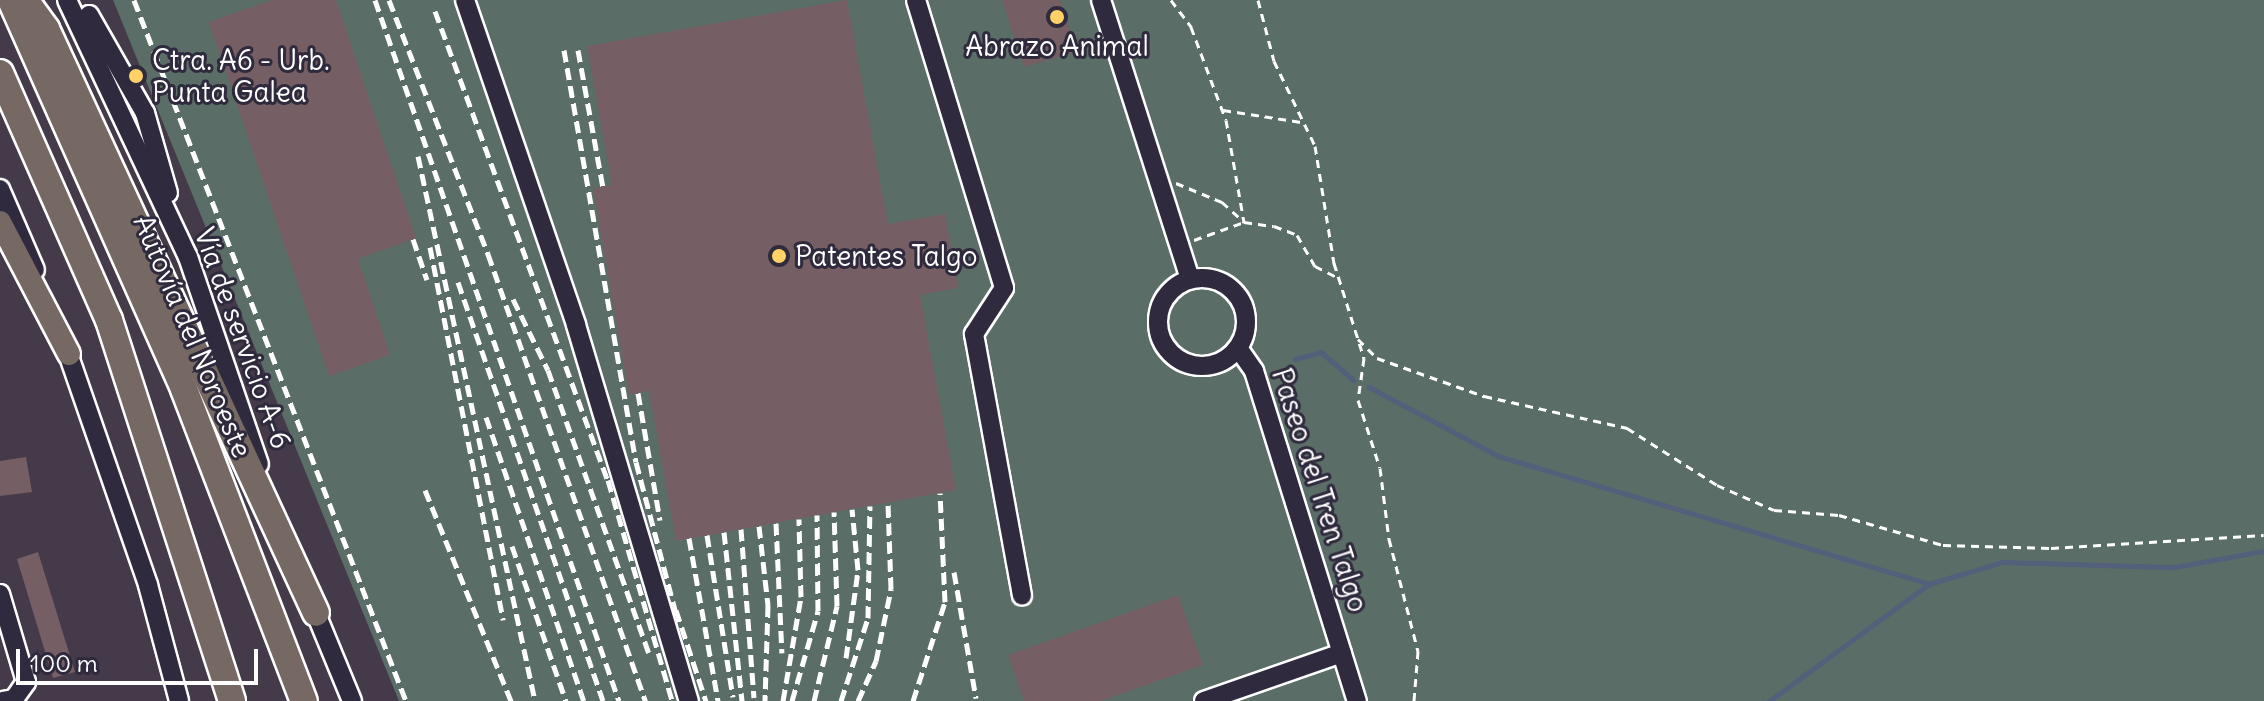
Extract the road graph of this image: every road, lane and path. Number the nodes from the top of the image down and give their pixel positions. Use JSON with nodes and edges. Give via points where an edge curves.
{"nodes":[{"id":1,"x":11,"y":0,"type":"edge"},
{"id":2,"x":25,"y":0,"type":"edge"},
{"id":3,"x":67,"y":0,"type":"edge"},
{"id":4,"x":465,"y":0,"type":"edge"},
{"id":5,"x":916,"y":0,"type":"edge"},
{"id":6,"x":1101,"y":0,"type":"edge"},
{"id":7,"x":1171,"y":0,"type":"edge"},
{"id":8,"x":1258,"y":0,"type":"edge"},
{"id":9,"x":85,"y":7,"type":"edge"},
{"id":10,"x":0,"y":73,"type":"edge"},
{"id":11,"x":1223,"y":110,"type":"junction"},
{"id":12,"x":1303,"y":123,"type":"junction"},
{"id":13,"x":1157,"y":179,"type":"junction"},
{"id":14,"x":0,"y":189,"type":"edge"},
{"id":15,"x":1,"y":222,"type":"edge"},
{"id":16,"x":1244,"y":222,"type":"junction"},
{"id":17,"x":1177,"y":241,"type":"junction"},
{"id":18,"x":188,"y":257,"type":"junction"},
{"id":19,"x":1339,"y":278,"type":"junction"},
{"id":20,"x":1190,"y":279,"type":"junction"},
{"id":21,"x":1358,"y":339,"type":"junction"},
{"id":22,"x":1238,"y":348,"type":"junction"},
{"id":23,"x":69,"y":354,"type":"junction"},
{"id":24,"x":2264,"y":535,"type":"edge"},
{"id":25,"x":0,"y":594,"type":"edge"},
{"id":26,"x":1022,"y":596,"type":"dead end"},
{"id":27,"x":316,"y":613,"type":"junction"},
{"id":28,"x":1342,"y":653,"type":"junction"},
{"id":29,"x":11,"y":700,"type":"edge"},
{"id":30,"x":179,"y":701,"type":"edge"},
{"id":31,"x":232,"y":701,"type":"edge"},
{"id":32,"x":304,"y":701,"type":"edge"},
{"id":33,"x":352,"y":701,"type":"edge"},
{"id":34,"x":689,"y":701,"type":"edge"},
{"id":35,"x":1204,"y":701,"type":"edge"},
{"id":36,"x":1357,"y":701,"type":"edge"},
{"id":37,"x":1414,"y":701,"type":"edge"}],
"edges":[{"from":1,"to":32,"type":"highway","name":"Autovía del Noroeste","via":[[184,389]]},
{"from":2,"to":27,"type":"highway","via":[[46,29]]},
{"from":3,"to":18,"type":"street","name":"Vía de servicio A-6"},
{"from":4,"to":34,"type":"street","via":[[576,325]]},
{"from":5,"to":26,"type":"street","via":[[1004,288],[974,334]]},
{"from":6,"to":13,"type":"street"},
{"from":7,"to":11,"type":"path","via":[[1191,27]]},
{"from":8,"to":12,"type":"path","via":[[1274,61]]},
{"from":9,"to":18,"type":"street","via":[[161,171]]},
{"from":10,"to":31,"type":"highway","via":[[109,320]]},
{"from":11,"to":12,"type":"path"},
{"from":11,"to":16,"type":"path"},
{"from":12,"to":19,"type":"path","via":[[1315,146]]},
{"from":13,"to":16,"type":"path","via":[[1222,202]]},
{"from":13,"to":17,"type":"street"},
{"from":14,"to":23,"type":"street"},
{"from":15,"to":23,"type":"main road"},
{"from":16,"to":17,"type":"path"},
{"from":16,"to":19,"type":"path","via":[[1297,235],[1315,266]]},
{"from":17,"to":20,"type":"street"},
{"from":18,"to":27,"type":"street","name":"Vía de servicio A-6"},
{"from":19,"to":21,"type":"path"},
{"from":20,"to":22,"type":"street","via":[[1217,280],[1239,296],[1247,323]]},
{"from":20,"to":22,"type":"street","via":[[1160,307],[1166,348],[1202,366]]},
{"from":21,"to":24,"type":"path","via":[[1377,358],[1484,396],[1627,428],[1717,485],[1774,510],[1839,515],[1943,545],[2051,548]]},
{"from":21,"to":37,"type":"path","via":[[1362,430],[1380,468],[1389,539],[1418,651]]},
{"from":22,"to":28,"type":"street","name":"Paseo del Tren Talgo","via":[[1254,371]]},
{"from":23,"to":30,"type":"street"},
{"from":25,"to":29,"type":"street","via":[[26,682]]},
{"from":27,"to":33,"type":"street","name":"Vía de servicio A-6"},
{"from":28,"to":35,"type":"street","name":"Paseo del Tren Talgo"},
{"from":28,"to":36,"type":"street","name":"Paseo del Tren Talgo"}]}
